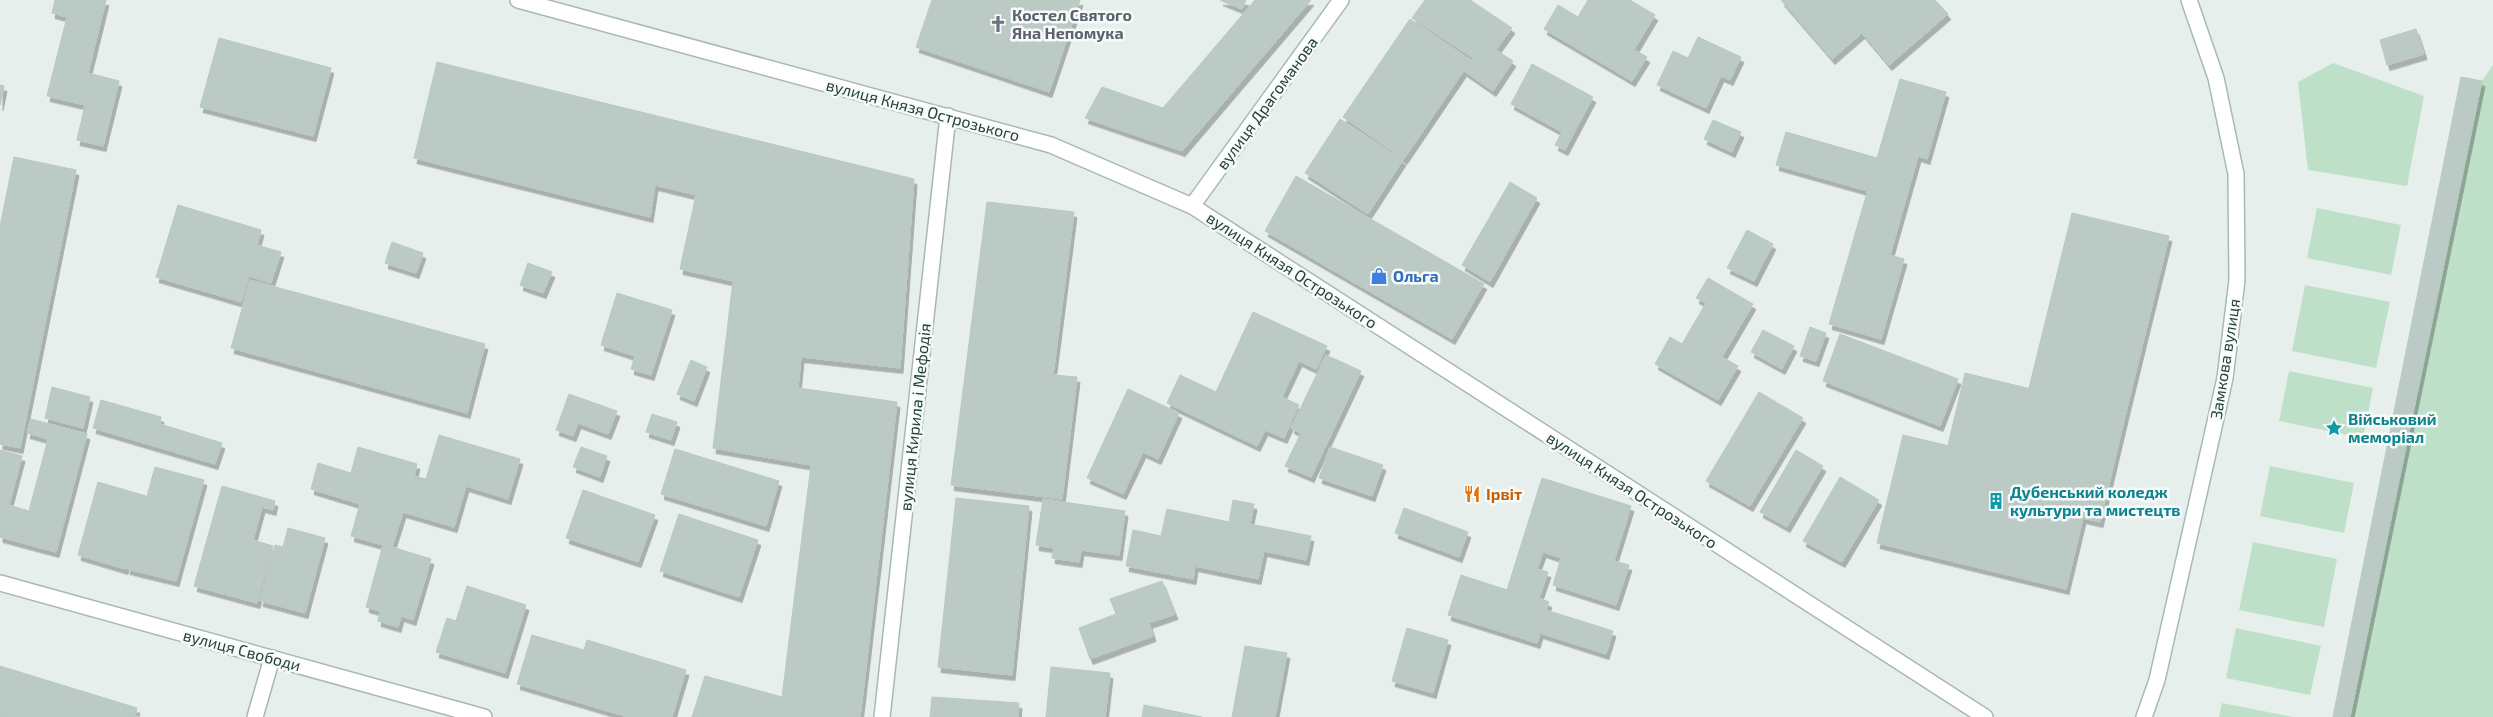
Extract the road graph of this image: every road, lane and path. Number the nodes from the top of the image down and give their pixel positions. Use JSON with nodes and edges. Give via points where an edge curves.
{"nodes":[{"id":1,"x":518,"y":0,"type":"edge"},
{"id":2,"x":1341,"y":0,"type":"edge"},
{"id":3,"x":2189,"y":0,"type":"edge"},
{"id":4,"x":948,"y":116,"type":"junction"},
{"id":5,"x":1192,"y":206,"type":"junction"},
{"id":6,"x":0,"y":583,"type":"edge"},
{"id":7,"x":272,"y":658,"type":"junction"},
{"id":8,"x":255,"y":717,"type":"edge"},
{"id":9,"x":484,"y":717,"type":"edge"},
{"id":10,"x":882,"y":717,"type":"edge"},
{"id":11,"x":1985,"y":717,"type":"edge"},
{"id":12,"x":2144,"y":717,"type":"edge"}],
"edges":[{"from":1,"to":4,"type":"street","name":"вулиця Князя Острозького"},
{"from":2,"to":5,"type":"street","name":"вулиця Драгоманова"},
{"from":3,"to":12,"type":"street","name":"Замкова вулиця","via":[[2216,78],[2236,174],[2237,280],[2225,378],[2157,680]]},
{"from":4,"to":5,"type":"street","name":"вулиця Князя Острозького","via":[[1051,145]]},
{"from":4,"to":10,"type":"street","name":"вулиця Кирила і Мефодія"},
{"from":5,"to":11,"type":"street","name":"вулиця Князя Острозького"},
{"from":6,"to":7,"type":"street","name":"вулиця Свободи"},
{"from":7,"to":8,"type":"street"},
{"from":7,"to":9,"type":"street","name":"вулиця Свободи"}]}
